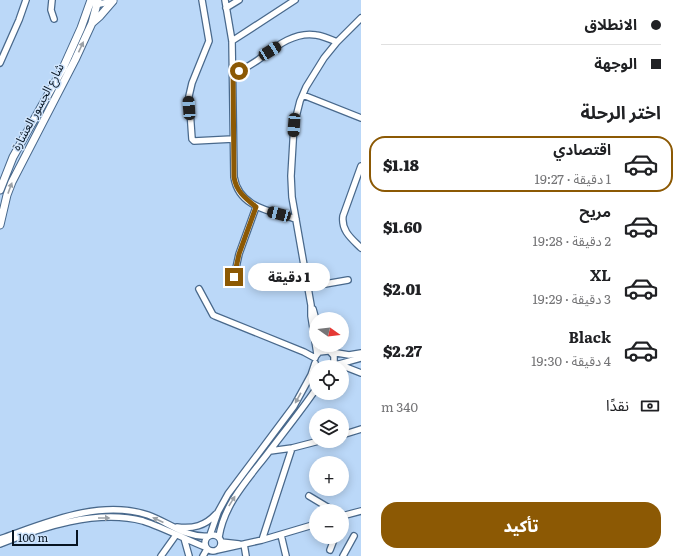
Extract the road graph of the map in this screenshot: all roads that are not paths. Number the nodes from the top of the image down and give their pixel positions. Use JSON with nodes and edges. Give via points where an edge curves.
{"nodes":[{"id":1,"x":26,"y":0,"type":"edge"},
{"id":2,"x":52,"y":0,"type":"edge"},
{"id":3,"x":202,"y":0,"type":"edge"},
{"id":4,"x":226,"y":0,"type":"edge"},
{"id":5,"x":238,"y":0,"type":"edge"},
{"id":6,"x":295,"y":0,"type":"edge"},
{"id":7,"x":114,"y":1,"type":"edge"},
{"id":8,"x":94,"y":3,"type":"edge"},
{"id":9,"x":226,"y":8,"type":"junction"},
{"id":10,"x":361,"y":18,"type":"edge"},
{"id":11,"x":54,"y":20,"type":"dead end"},
{"id":12,"x":92,"y":23,"type":"junction"},
{"id":13,"x":232,"y":41,"type":"junction"},
{"id":14,"x":337,"y":42,"type":"junction"},
{"id":15,"x":0,"y":63,"type":"edge"},
{"id":16,"x":233,"y":72,"type":"junction"},
{"id":17,"x":303,"y":95,"type":"junction"},
{"id":18,"x":361,"y":118,"type":"edge"},
{"id":19,"x":233,"y":140,"type":"junction"},
{"id":20,"x":361,"y":166,"type":"edge"},
{"id":21,"x":0,"y":190,"type":"edge"},
{"id":22,"x":256,"y":207,"type":"junction"},
{"id":23,"x":296,"y":219,"type":"junction"},
{"id":24,"x":0,"y":225,"type":"edge"},
{"id":25,"x":361,"y":248,"type":"edge"},
{"id":26,"x":234,"y":277,"type":"dead end"},
{"id":27,"x":348,"y":280,"type":"dead end"},
{"id":28,"x":308,"y":287,"type":"junction"},
{"id":29,"x":200,"y":289,"type":"dead end"},
{"id":30,"x":311,"y":305,"type":"junction"},
{"id":31,"x":313,"y":312,"type":"edge"},
{"id":32,"x":335,"y":352,"type":"edge"},
{"id":33,"x":361,"y":353,"type":"edge"},
{"id":34,"x":361,"y":358,"type":"edge"},
{"id":35,"x":316,"y":360,"type":"edge"},
{"id":36,"x":349,"y":362,"type":"edge"},
{"id":37,"x":349,"y":370,"type":"edge"},
{"id":38,"x":361,"y":373,"type":"edge"},
{"id":39,"x":309,"y":379,"type":"edge"},
{"id":40,"x":309,"y":398,"type":"edge"},
{"id":41,"x":361,"y":429,"type":"edge"},
{"id":42,"x":349,"y":433,"type":"edge"},
{"id":43,"x":309,"y":444,"type":"edge"},
{"id":44,"x":292,"y":448,"type":"junction"},
{"id":45,"x":270,"y":451,"type":"junction"},
{"id":46,"x":309,"y":496,"type":"dead end"},
{"id":47,"x":322,"y":504,"type":"edge"},
{"id":48,"x":361,"y":511,"type":"edge"},
{"id":49,"x":218,"y":512,"type":"junction"},
{"id":50,"x":349,"y":514,"type":"edge"},
{"id":51,"x":309,"y":526,"type":"edge"},
{"id":52,"x":174,"y":527,"type":"junction"},
{"id":53,"x":176,"y":535,"type":"junction"},
{"id":54,"x":282,"y":535,"type":"junction"},
{"id":55,"x":209,"y":536,"type":"junction"},
{"id":56,"x":354,"y":536,"type":"dead end"},
{"id":57,"x":184,"y":538,"type":"junction"},
{"id":58,"x":0,"y":539,"type":"edge"},
{"id":59,"x":220,"y":540,"type":"junction"},
{"id":60,"x":262,"y":540,"type":"junction"},
{"id":61,"x":0,"y":544,"type":"edge"},
{"id":62,"x":242,"y":544,"type":"junction"},
{"id":63,"x":332,"y":544,"type":"edge"},
{"id":64,"x":206,"y":548,"type":"junction"},
{"id":65,"x":330,"y":550,"type":"dead end"},
{"id":66,"x":214,"y":552,"type":"edge"},
{"id":67,"x":161,"y":556,"type":"edge"},
{"id":68,"x":189,"y":556,"type":"edge"},
{"id":69,"x":203,"y":556,"type":"edge"},
{"id":70,"x":246,"y":556,"type":"edge"},
{"id":71,"x":286,"y":556,"type":"edge"},
{"id":72,"x":343,"y":556,"type":"edge"}],
"edges":[{"from":1,"to":15,"type":"street"},
{"from":2,"to":11,"type":"street"},
{"from":3,"to":19,"type":"street","via":[[209,41],[188,96],[192,139]]},
{"from":4,"to":9,"type":"street"},
{"from":5,"to":9,"type":"street"},
{"from":6,"to":13,"type":"street"},
{"from":7,"to":8,"type":"street"},
{"from":7,"to":12,"type":"main road"},
{"from":8,"to":12,"type":"main road","name":"شارع الجسور العشارة"},
{"from":8,"to":21,"type":"main road","name":"شارع الجسور العشارة","via":[[63,68],[13,157]]},
{"from":9,"to":13,"type":"street"},
{"from":10,"to":14,"type":"street"},
{"from":24,"to":12,"type":"main road","name":"شارع الجسور العشارة","one_way":true,"via":[[15,175]]},
{"from":13,"to":16,"type":"street"},
{"from":14,"to":16,"type":"street","via":[[317,35],[297,36],[243,70]]},
{"from":14,"to":17,"type":"street","via":[[324,58]]},
{"from":16,"to":19,"type":"street"},
{"from":17,"to":18,"type":"street"},
{"from":17,"to":23,"type":"street","via":[[294,125],[290,176]]},
{"from":19,"to":22,"type":"street","via":[[235,184],[242,196]]},
{"from":20,"to":25,"type":"street","via":[[342,221],[347,234]]},
{"from":22,"to":23,"type":"street"},
{"from":22,"to":26,"type":"street","via":[[239,254]]},
{"from":23,"to":28,"type":"street"},
{"from":27,"to":28,"type":"street"},
{"from":28,"to":30,"type":"street"},
{"from":29,"to":35,"type":"street","via":[[213,315],[304,352]]},
{"from":30,"to":31,"type":"street"},
{"from":30,"to":35,"type":"street"},
{"from":32,"to":33,"type":"street","via":[[349,355]]},
{"from":34,"to":36,"type":"street"},
{"from":37,"to":38,"type":"street"},
{"from":39,"to":49,"type":"street","one_way":true,"via":[[294,406],[237,481]]},
{"from":40,"to":45,"type":"street"},
{"from":41,"to":42,"type":"street"},
{"from":43,"to":44,"type":"street"},
{"from":44,"to":45,"type":"street"},
{"from":44,"to":60,"type":"street"},
{"from":59,"to":45,"type":"street","one_way":true,"via":[[227,509],[240,488]]},
{"from":46,"to":47,"type":"street"},
{"from":48,"to":50,"type":"street"},
{"from":49,"to":52,"type":"street","via":[[200,526]]},
{"from":49,"to":55,"type":"street"},
{"from":51,"to":54,"type":"street"},
{"from":52,"to":55,"type":"street","via":[[189,534]]},
{"from":52,"to":58,"type":"street","one_way":true,"via":[[133,511],[108,510],[74,515]]},
{"from":53,"to":57,"type":"street"},
{"from":61,"to":53,"type":"street","one_way":true,"via":[[66,523],[100,517],[142,521]]},
{"from":53,"to":67,"type":"street"},
{"from":54,"to":60,"type":"street"},
{"from":54,"to":71,"type":"street"},
{"from":55,"to":59,"type":"street","via":[[215,535]]},
{"from":55,"to":64,"type":"street","via":[[204,542]]},
{"from":56,"to":72,"type":"street"},
{"from":57,"to":64,"type":"street"},
{"from":57,"to":68,"type":"street"},
{"from":59,"to":62,"type":"street"},
{"from":59,"to":66,"type":"street","via":[[220,546]]},
{"from":60,"to":62,"type":"street"},
{"from":62,"to":66,"type":"street"},
{"from":62,"to":70,"type":"street"},
{"from":63,"to":65,"type":"street"},
{"from":64,"to":66,"type":"street"},
{"from":64,"to":69,"type":"street"}]}
